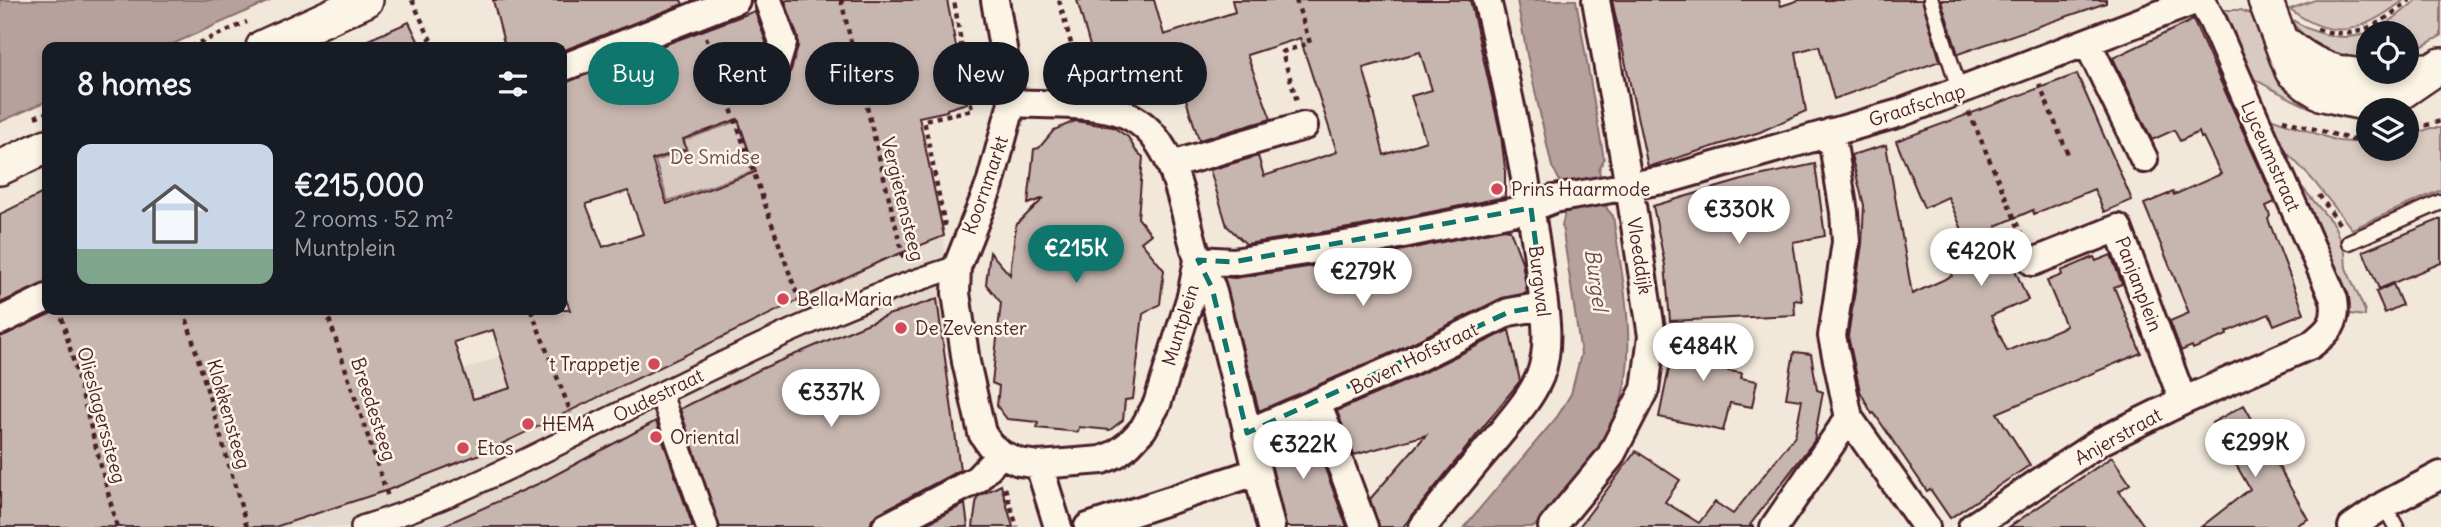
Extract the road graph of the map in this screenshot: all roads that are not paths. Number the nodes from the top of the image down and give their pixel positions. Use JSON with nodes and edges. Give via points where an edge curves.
{"nodes":[{"id":1,"x":366,"y":0,"type":"edge"},
{"id":2,"x":736,"y":0,"type":"edge"},
{"id":3,"x":768,"y":0,"type":"edge"},
{"id":4,"x":995,"y":0,"type":"edge"},
{"id":5,"x":1487,"y":0,"type":"edge"},
{"id":6,"x":1596,"y":0,"type":"edge"},
{"id":7,"x":1931,"y":0,"type":"edge"},
{"id":8,"x":2199,"y":0,"type":"edge"},
{"id":9,"x":2266,"y":0,"type":"edge"},
{"id":10,"x":274,"y":42,"type":"edge"},
{"id":11,"x":783,"y":42,"type":"edge"},
{"id":12,"x":1002,"y":42,"type":"edge"},
{"id":13,"x":2087,"y":42,"type":"junction"},
{"id":14,"x":567,"y":66,"type":"edge"},
{"id":15,"x":2437,"y":67,"type":"edge"},
{"id":16,"x":1960,"y":92,"type":"junction"},
{"id":17,"x":1029,"y":104,"type":"edge"},
{"id":18,"x":1011,"y":105,"type":"edge"},
{"id":19,"x":1304,"y":126,"type":"road end"},
{"id":20,"x":1831,"y":132,"type":"junction"},
{"id":21,"x":42,"y":148,"type":"edge"},
{"id":22,"x":2144,"y":159,"type":"dead end"},
{"id":23,"x":1171,"y":165,"type":"junction"},
{"id":24,"x":0,"y":168,"type":"edge"},
{"id":25,"x":1618,"y":188,"type":"junction"},
{"id":26,"x":2441,"y":202,"type":"edge"},
{"id":27,"x":1542,"y":204,"type":"junction"},
{"id":28,"x":2349,"y":242,"type":"dead end"},
{"id":29,"x":1198,"y":260,"type":"junction"},
{"id":30,"x":2033,"y":262,"type":"road end"},
{"id":31,"x":957,"y":267,"type":"junction"},
{"id":32,"x":42,"y":300,"type":"edge"},
{"id":33,"x":1544,"y":306,"type":"junction"},
{"id":34,"x":2336,"y":313,"type":"joint"},
{"id":35,"x":0,"y":321,"type":"edge"},
{"id":36,"x":661,"y":394,"type":"junction"},
{"id":37,"x":2183,"y":401,"type":"junction"},
{"id":38,"x":1318,"y":404,"type":"junction"},
{"id":39,"x":1849,"y":418,"type":"junction"},
{"id":40,"x":1247,"y":433,"type":"junction"},
{"id":41,"x":1001,"y":454,"type":"junction"},
{"id":42,"x":1039,"y":465,"type":"junction"},
{"id":43,"x":1256,"y":472,"type":"junction"},
{"id":44,"x":2441,"y":475,"type":"edge"},
{"id":45,"x":2390,"y":516,"type":"edge"},
{"id":46,"x":362,"y":527,"type":"edge"},
{"id":47,"x":707,"y":527,"type":"edge"},
{"id":48,"x":886,"y":527,"type":"edge"},
{"id":49,"x":1058,"y":527,"type":"edge"},
{"id":50,"x":1088,"y":527,"type":"edge"},
{"id":51,"x":1271,"y":527,"type":"edge"},
{"id":52,"x":1364,"y":527,"type":"edge"},
{"id":53,"x":1423,"y":527,"type":"edge"},
{"id":54,"x":1552,"y":527,"type":"edge"},
{"id":55,"x":1774,"y":527,"type":"edge"},
{"id":56,"x":1926,"y":527,"type":"edge"},
{"id":57,"x":1972,"y":527,"type":"edge"},
{"id":58,"x":2352,"y":527,"type":"edge"}],
"edges":[{"from":1,"to":10,"type":"street"},
{"from":2,"to":14,"type":"street"},
{"from":3,"to":11,"type":"street"},
{"from":4,"to":12,"type":"street","name":"Koornmarkt"},
{"from":5,"to":27,"type":"street","name":"Burgwal"},
{"from":6,"to":25,"type":"street","name":"Vloeddijk"},
{"from":7,"to":16,"type":"lane"},
{"from":8,"to":13,"type":"street","name":"Graafschap"},
{"from":8,"to":34,"type":"street","name":"Lyceumstraat","via":[[2213,22],[2334,299]]},
{"from":9,"to":15,"type":"street","via":[[2279,35],[2308,60],[2345,74],[2376,77]]},
{"from":13,"to":16,"type":"street","name":"Graafschap"},
{"from":13,"to":22,"type":"street"},
{"from":16,"to":20,"type":"street","name":"Graafschap"},
{"from":17,"to":23,"type":"street","via":[[1123,113],[1152,135]]},
{"from":18,"to":31,"type":"street","name":"Koornmarkt","via":[[990,184]]},
{"from":19,"to":23,"type":"street"},
{"from":20,"to":25,"type":"street","name":"Graafschap","via":[[1669,179]]},
{"from":20,"to":39,"type":"street","via":[[1846,242],[1832,336]]},
{"from":21,"to":24,"type":"street"},
{"from":23,"to":29,"type":"street"},
{"from":25,"to":27,"type":"street","name":"Graafschap"},
{"from":25,"to":54,"type":"street","name":"Vloeddijk","via":[[1652,336],[1645,389],[1610,457]]},
{"from":26,"to":28,"type":"lane"},
{"from":27,"to":29,"type":"street","name":"Graafschap","via":[[1364,242],[1233,262]]},
{"from":27,"to":33,"type":"street","name":"Burgwal"},
{"from":29,"to":40,"type":"street","name":"Muntplein","via":[[1212,288]]},
{"from":29,"to":42,"type":"street","name":"Muntplein","via":[[1157,404],[1143,429],[1116,454],[1102,460]]},
{"from":30,"to":37,"type":"street","name":"Panjanplein","via":[[2118,228]]},
{"from":31,"to":36,"type":"street","name":"Oudestraat","via":[[807,325]]},
{"from":31,"to":41,"type":"street","via":[[959,320],[982,433]]},
{"from":32,"to":35,"type":"street"},
{"from":33,"to":38,"type":"street","name":"Boven Hofstraat","via":[[1508,312]]},
{"from":33,"to":53,"type":"street","name":"Burgwal","via":[[1544,363],[1533,388]]},
{"from":34,"to":37,"type":"street","name":"Anjerstraat","via":[[2326,333],[2311,345]]},
{"from":36,"to":46,"type":"street","name":"Oudestraat","via":[[490,479]]},
{"from":36,"to":47,"type":"street"},
{"from":37,"to":57,"type":"street","name":"Anjerstraat","via":[[2101,442]]},
{"from":38,"to":40,"type":"street","name":"Boven Hofstraat"},
{"from":38,"to":52,"type":"street"},
{"from":39,"to":55,"type":"street"},
{"from":39,"to":56,"type":"street"},
{"from":40,"to":43,"type":"street","name":"Muntplein"},
{"from":41,"to":42,"type":"street","name":"Muntplein"},
{"from":41,"to":48,"type":"street","via":[[976,480]]},
{"from":42,"to":49,"type":"street"},
{"from":43,"to":50,"type":"street"},
{"from":43,"to":51,"type":"street","name":"Muntplein"},
{"from":44,"to":45,"type":"street"},
{"from":45,"to":58,"type":"street"}]}
